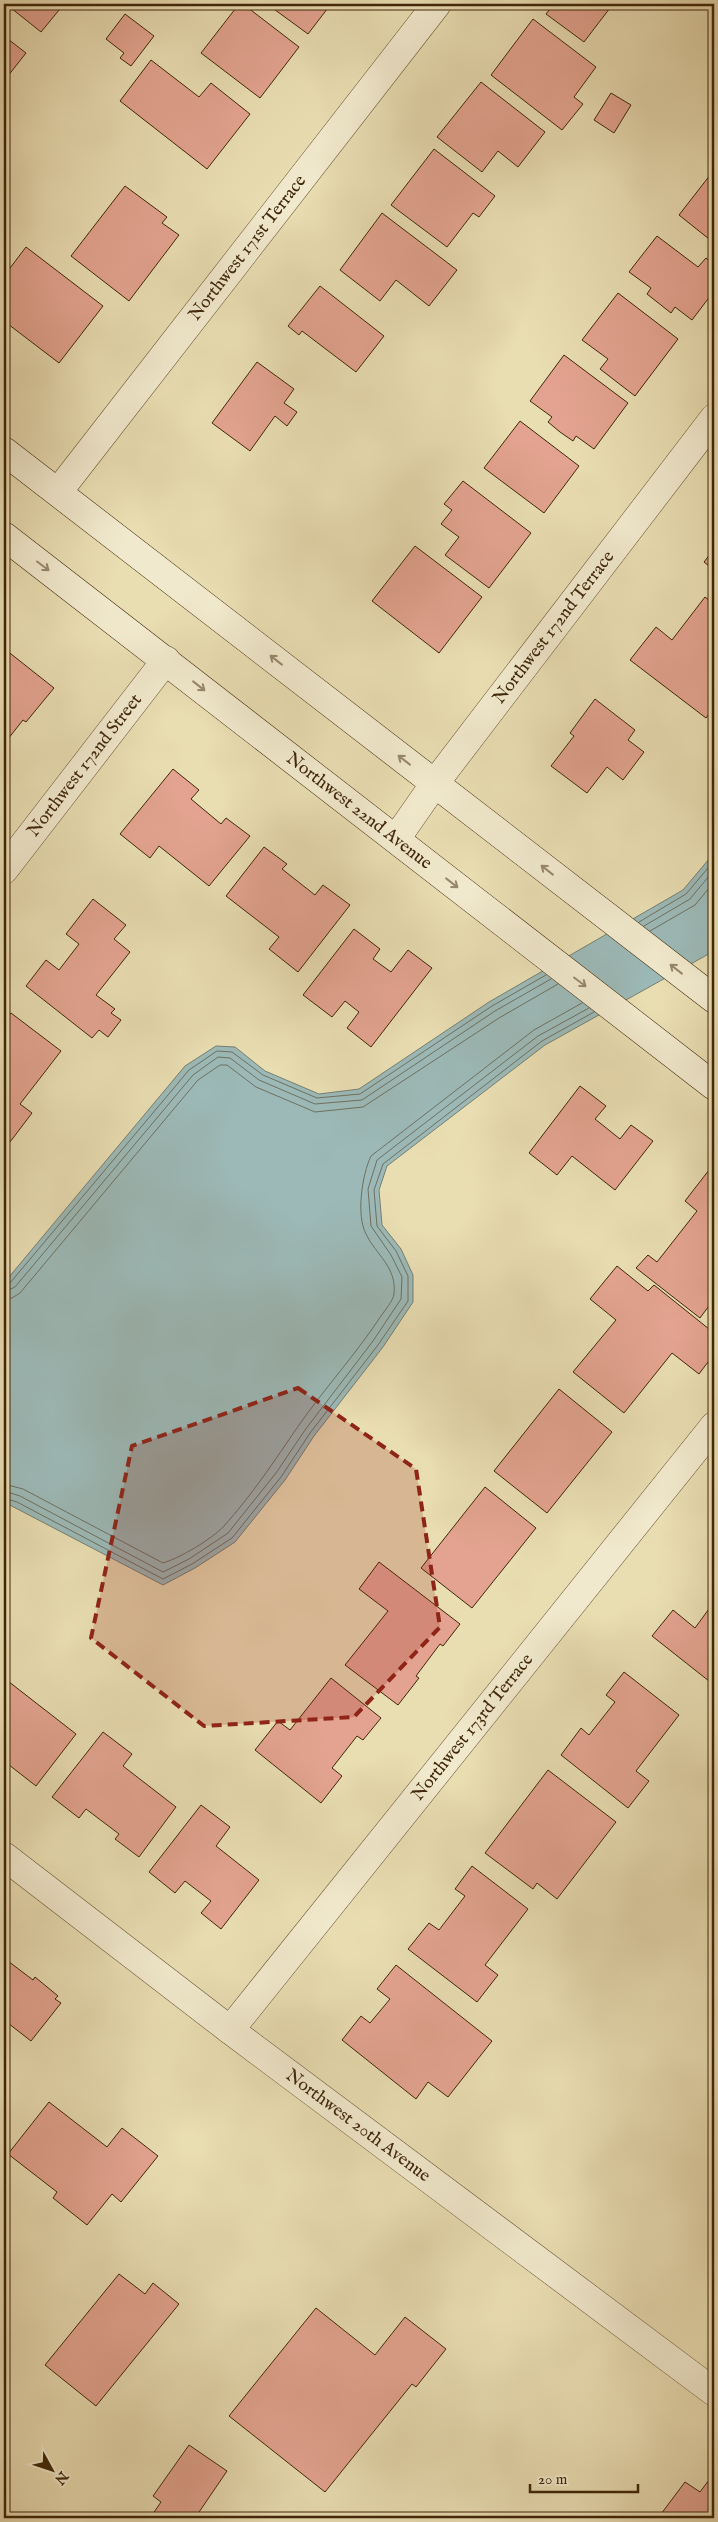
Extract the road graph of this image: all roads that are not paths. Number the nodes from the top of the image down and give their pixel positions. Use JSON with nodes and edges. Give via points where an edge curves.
{"nodes":[{"id":1,"x":437,"y":4,"type":"edge"},
{"id":2,"x":714,"y":418,"type":"edge"},
{"id":3,"x":4,"y":451,"type":"edge"},
{"id":4,"x":58,"y":492,"type":"junction"},
{"id":5,"x":4,"y":536,"type":"edge"},
{"id":6,"x":166,"y":660,"type":"junction"},
{"id":7,"x":435,"y":783,"type":"junction"},
{"id":8,"x":396,"y":839,"type":"junction"},
{"id":9,"x":4,"y":870,"type":"edge"},
{"id":10,"x":714,"y":999,"type":"edge"},
{"id":11,"x":714,"y":1086,"type":"edge"},
{"id":12,"x":714,"y":1426,"type":"edge"},
{"id":13,"x":4,"y":1856,"type":"edge"},
{"id":14,"x":230,"y":2030,"type":"junction"},
{"id":15,"x":714,"y":2392,"type":"edge"}],
"edges":[{"from":1,"to":4,"type":"street","name":"Northwest 171st Terrace"},
{"from":2,"to":7,"type":"street","name":"Northwest 172nd Terrace"},
{"from":3,"to":4,"type":"street"},
{"from":7,"to":4,"type":"street","one_way":true},
{"from":5,"to":6,"type":"street","name":"Northwest 22nd Avenue","one_way":true},
{"from":6,"to":8,"type":"street","name":"Northwest 22nd Avenue","one_way":true},
{"from":6,"to":9,"type":"street","name":"Northwest 172nd Street"},
{"from":7,"to":8,"type":"street","name":"Northwest 172nd Terrace"},
{"from":10,"to":7,"type":"street","one_way":true},
{"from":8,"to":11,"type":"street","name":"Northwest 22nd Avenue","one_way":true},
{"from":12,"to":14,"type":"street","name":"Northwest 173rd Terrace"},
{"from":13,"to":14,"type":"street","name":"Northwest 20th Avenue"},
{"from":14,"to":15,"type":"street","name":"Northwest 20th Avenue"}]}
